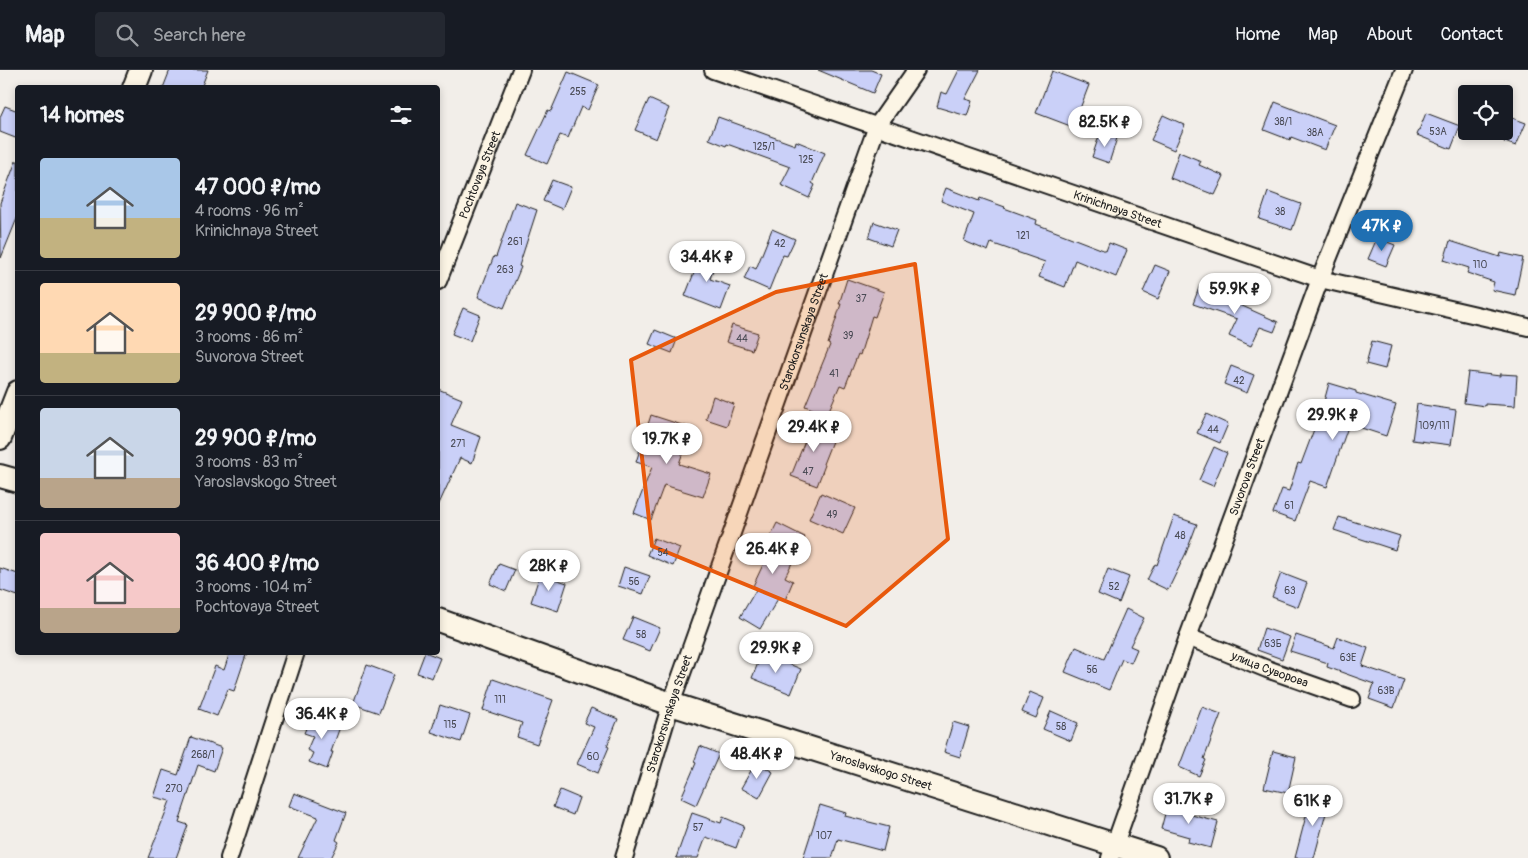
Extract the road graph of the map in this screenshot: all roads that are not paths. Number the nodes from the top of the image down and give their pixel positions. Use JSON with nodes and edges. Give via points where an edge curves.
{"nodes":[{"id":1,"x":141,"y":70,"type":"edge"},
{"id":2,"x":521,"y":70,"type":"edge"},
{"id":3,"x":713,"y":70,"type":"edge"},
{"id":4,"x":916,"y":70,"type":"edge"},
{"id":5,"x":1404,"y":70,"type":"edge"},
{"id":6,"x":135,"y":85,"type":"edge"},
{"id":7,"x":877,"y":126,"type":"junction"},
{"id":8,"x":440,"y":276,"type":"edge"},
{"id":9,"x":1320,"y":279,"type":"junction"},
{"id":10,"x":1528,"y":327,"type":"edge"},
{"id":11,"x":15,"y":400,"type":"edge"},
{"id":12,"x":0,"y":438,"type":"edge"},
{"id":13,"x":0,"y":476,"type":"edge"},
{"id":14,"x":15,"y":480,"type":"edge"},
{"id":15,"x":440,"y":621,"type":"edge"},
{"id":16,"x":1188,"y":637,"type":"junction"},
{"id":17,"x":295,"y":655,"type":"edge"},
{"id":18,"x":1352,"y":699,"type":"dead end"},
{"id":19,"x":671,"y":704,"type":"junction"},
{"id":20,"x":1112,"y":852,"type":"edge"},
{"id":21,"x":229,"y":858,"type":"edge"},
{"id":22,"x":624,"y":858,"type":"edge"},
{"id":23,"x":1156,"y":858,"type":"edge"}],
"edges":[{"from":1,"to":6,"type":"street"},
{"from":2,"to":8,"type":"street","name":"Pochtovaya Street"},
{"from":3,"to":7,"type":"street","name":"Krinichnaya Street"},
{"from":4,"to":7,"type":"street","name":"Starokorsunskaya Street"},
{"from":5,"to":9,"type":"street","name":"Suvorova Street"},
{"from":7,"to":9,"type":"street","name":"Krinichnaya Street"},
{"from":7,"to":19,"type":"street","name":"Starokorsunskaya Street"},
{"from":9,"to":10,"type":"street","name":"Krinichnaya Street"},
{"from":9,"to":16,"type":"street","name":"Suvorova Street"},
{"from":11,"to":12,"type":"street"},
{"from":13,"to":14,"type":"street"},
{"from":15,"to":19,"type":"street","name":"Yaroslavskogo Street"},
{"from":16,"to":18,"type":"street","name":"улица Суворова","via":[[1267,670]]},
{"from":16,"to":20,"type":"street","name":"Suvorova Street"},
{"from":17,"to":21,"type":"street"},
{"from":19,"to":20,"type":"street","name":"Yaroslavskogo Street"},
{"from":19,"to":22,"type":"street","name":"Starokorsunskaya Street"},
{"from":20,"to":23,"type":"street","name":"Yaroslavskogo Street"}]}
